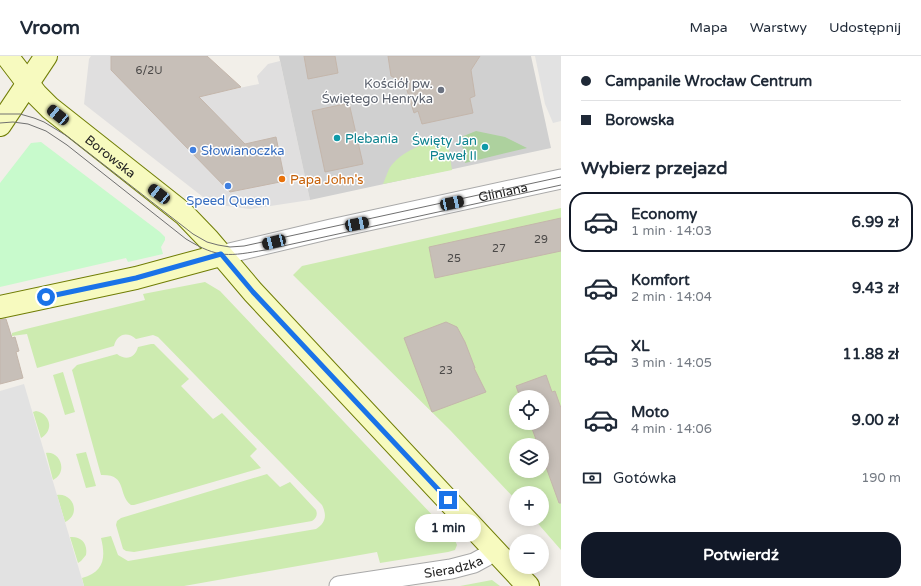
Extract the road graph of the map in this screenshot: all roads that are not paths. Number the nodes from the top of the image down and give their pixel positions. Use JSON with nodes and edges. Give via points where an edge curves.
{"nodes":[{"id":1,"x":7,"y":56,"type":"edge"},
{"id":2,"x":46,"y":56,"type":"edge"},
{"id":3,"x":28,"y":84,"type":"junction"},
{"id":4,"x":0,"y":125,"type":"edge"},
{"id":5,"x":561,"y":179,"type":"edge"},
{"id":6,"x":221,"y":254,"type":"junction"},
{"id":7,"x":0,"y":307,"type":"edge"},
{"id":8,"x":493,"y":549,"type":"junction"},
{"id":9,"x":339,"y":586,"type":"edge"},
{"id":10,"x":528,"y":586,"type":"edge"}],
"edges":[{"from":1,"to":3,"type":"street","name":"Borowska"},
{"from":2,"to":3,"type":"street"},
{"from":3,"to":4,"type":"street"},
{"from":3,"to":6,"type":"street","name":"Borowska","via":[[50,108],[184,214]]},
{"from":5,"to":6,"type":"street","name":"Gliniana"},
{"from":6,"to":7,"type":"street","name":"Gliniana","via":[[136,278]]},
{"from":6,"to":8,"type":"street","name":"Borowska","via":[[253,292]]},
{"from":8,"to":9,"type":"street","name":"Sieradzka","via":[[474,563],[451,569]]},
{"from":8,"to":10,"type":"street","name":"Borowska"}]}
